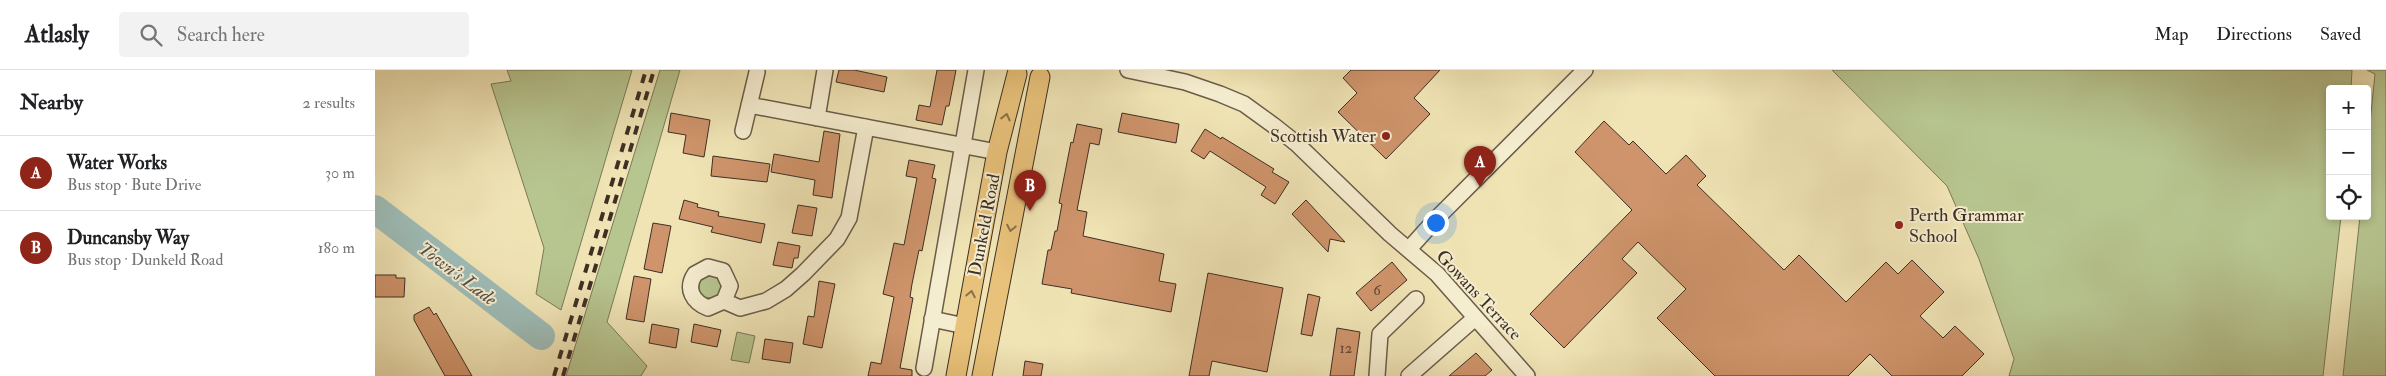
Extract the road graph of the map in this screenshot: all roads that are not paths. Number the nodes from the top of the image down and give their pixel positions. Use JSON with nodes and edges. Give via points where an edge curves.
{"nodes":[{"id":1,"x":825,"y":70,"type":"edge"},
{"id":2,"x":976,"y":70,"type":"edge"},
{"id":3,"x":1128,"y":70,"type":"edge"},
{"id":4,"x":1585,"y":70,"type":"edge"},
{"id":5,"x":757,"y":72,"type":"dead end"},
{"id":6,"x":1015,"y":72,"type":"edge"},
{"id":7,"x":1044,"y":73,"type":"edge"},
{"id":8,"x":749,"y":105,"type":"junction"},
{"id":9,"x":817,"y":118,"type":"junction"},
{"id":10,"x":866,"y":127,"type":"junction"},
{"id":11,"x":743,"y":131,"type":"dead end"},
{"id":12,"x":962,"y":146,"type":"junction"},
{"id":13,"x":997,"y":152,"type":"junction"},
{"id":14,"x":1409,"y":249,"type":"junction"},
{"id":15,"x":1416,"y":298,"type":"dead end"},
{"id":16,"x":724,"y":301,"type":"dead end"},
{"id":17,"x":1475,"y":318,"type":"junction"},
{"id":18,"x":932,"y":319,"type":"junction"},
{"id":19,"x":965,"y":326,"type":"junction"},
{"id":20,"x":924,"y":368,"type":"dead end"},
{"id":21,"x":956,"y":376,"type":"edge"},
{"id":22,"x":982,"y":376,"type":"edge"},
{"id":23,"x":1377,"y":376,"type":"edge"},
{"id":24,"x":1409,"y":376,"type":"edge"},
{"id":25,"x":1527,"y":376,"type":"edge"}],
"edges":[{"from":1,"to":9,"type":"street"},
{"from":2,"to":12,"type":"street","name":"Dunkeld Road"},
{"from":3,"to":14,"type":"street","name":"Gowans Terrace","via":[[1185,82],[1244,104],[1297,144]]},
{"from":4,"to":14,"type":"street"},
{"from":5,"to":8,"type":"street"},
{"from":6,"to":7,"type":"main road","via":[[1032,78]]},
{"from":13,"to":6,"type":"main road","name":"Dunkeld Road","one_way":true},
{"from":7,"to":22,"type":"main road","name":"Dunkeld Road","one_way":true},
{"from":8,"to":9,"type":"street"},
{"from":8,"to":11,"type":"street"},
{"from":9,"to":10,"type":"street"},
{"from":10,"to":12,"type":"street"},
{"from":10,"to":16,"type":"street","via":[[849,218],[837,239],[803,274],[766,301],[739,308]]},
{"from":12,"to":13,"type":"street"},
{"from":12,"to":18,"type":"street","name":"Dunkeld Road"},
{"from":19,"to":13,"type":"main road","name":"Dunkeld Road","one_way":true},
{"from":14,"to":17,"type":"street","name":"Gowans Terrace","via":[[1437,274]]},
{"from":15,"to":23,"type":"street","via":[[1379,334]]},
{"from":17,"to":24,"type":"street"},
{"from":17,"to":25,"type":"street","name":"Gowans Terrace"},
{"from":18,"to":19,"type":"street"},
{"from":18,"to":20,"type":"street","name":"Dunkeld Road"},
{"from":19,"to":21,"type":"main road","name":"Dunkeld Road"}]}
